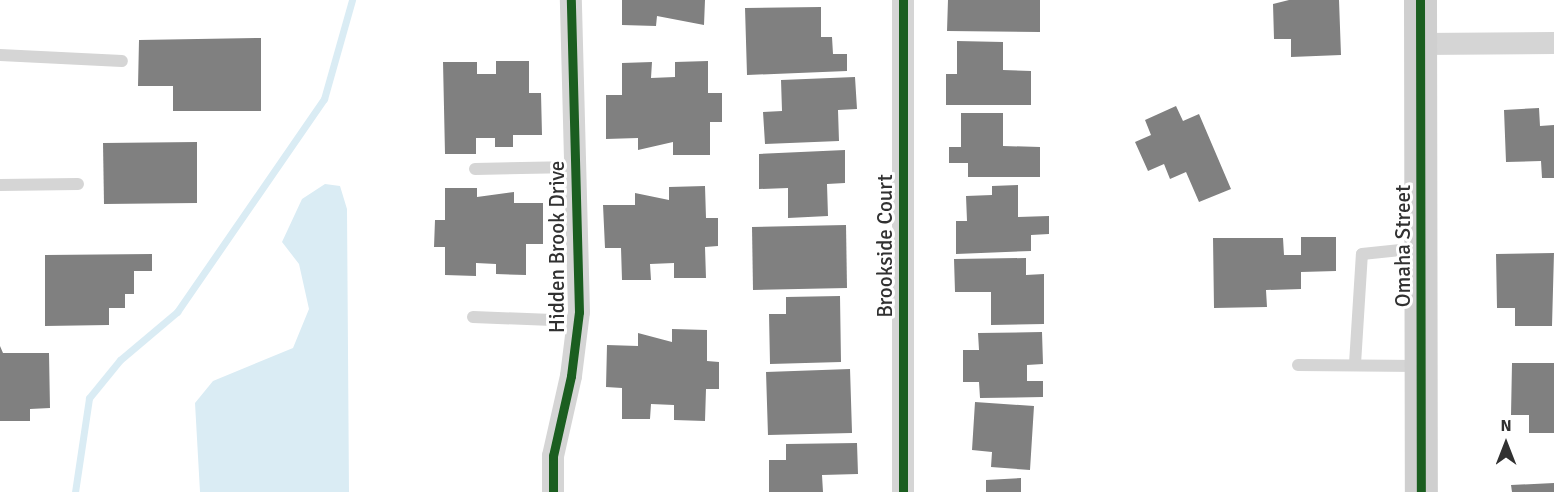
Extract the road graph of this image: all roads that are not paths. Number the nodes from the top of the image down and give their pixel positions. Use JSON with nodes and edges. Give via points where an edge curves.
{"nodes":[{"id":1,"x":571,"y":0,"type":"edge"},
{"id":2,"x":903,"y":0,"type":"edge"},
{"id":3,"x":1420,"y":0,"type":"edge"},
{"id":4,"x":1554,"y":43,"type":"edge"},
{"id":5,"x":1420,"y":44,"type":"junction"},
{"id":6,"x":0,"y":55,"type":"edge"},
{"id":7,"x":122,"y":62,"type":"dead end"},
{"id":8,"x":575,"y":167,"type":"junction"},
{"id":9,"x":475,"y":169,"type":"dead end"},
{"id":10,"x":78,"y":184,"type":"dead end"},
{"id":11,"x":0,"y":185,"type":"edge"},
{"id":12,"x":1421,"y":248,"type":"junction"},
{"id":13,"x":473,"y":317,"type":"dead end"},
{"id":14,"x":578,"y":321,"type":"junction"},
{"id":15,"x":1355,"y":364,"type":"junction"},
{"id":16,"x":1298,"y":365,"type":"dead end"},
{"id":17,"x":1421,"y":366,"type":"junction"},
{"id":18,"x":553,"y":492,"type":"edge"},
{"id":19,"x":903,"y":492,"type":"edge"},
{"id":20,"x":1421,"y":492,"type":"edge"}],
"edges":[{"from":1,"to":8,"type":"street","name":"Hidden Brook Drive"},
{"from":2,"to":19,"type":"street","name":"Brookside Court"},
{"from":3,"to":5,"type":"street","name":"Omaha Street"},
{"from":4,"to":5,"type":"street"},
{"from":5,"to":12,"type":"street","name":"Omaha Street"},
{"from":6,"to":7,"type":"lane"},
{"from":8,"to":9,"type":"lane"},
{"from":8,"to":14,"type":"street","name":"Hidden Brook Drive"},
{"from":10,"to":11,"type":"lane"},
{"from":12,"to":15,"type":"lane","via":[[1362,254]]},
{"from":12,"to":17,"type":"street","name":"Omaha Street"},
{"from":13,"to":14,"type":"lane"},
{"from":14,"to":18,"type":"street","name":"Hidden Brook Drive","via":[[553,456]]},
{"from":15,"to":16,"type":"lane"},
{"from":15,"to":17,"type":"lane"},
{"from":17,"to":20,"type":"street","name":"Omaha Street"}]}
